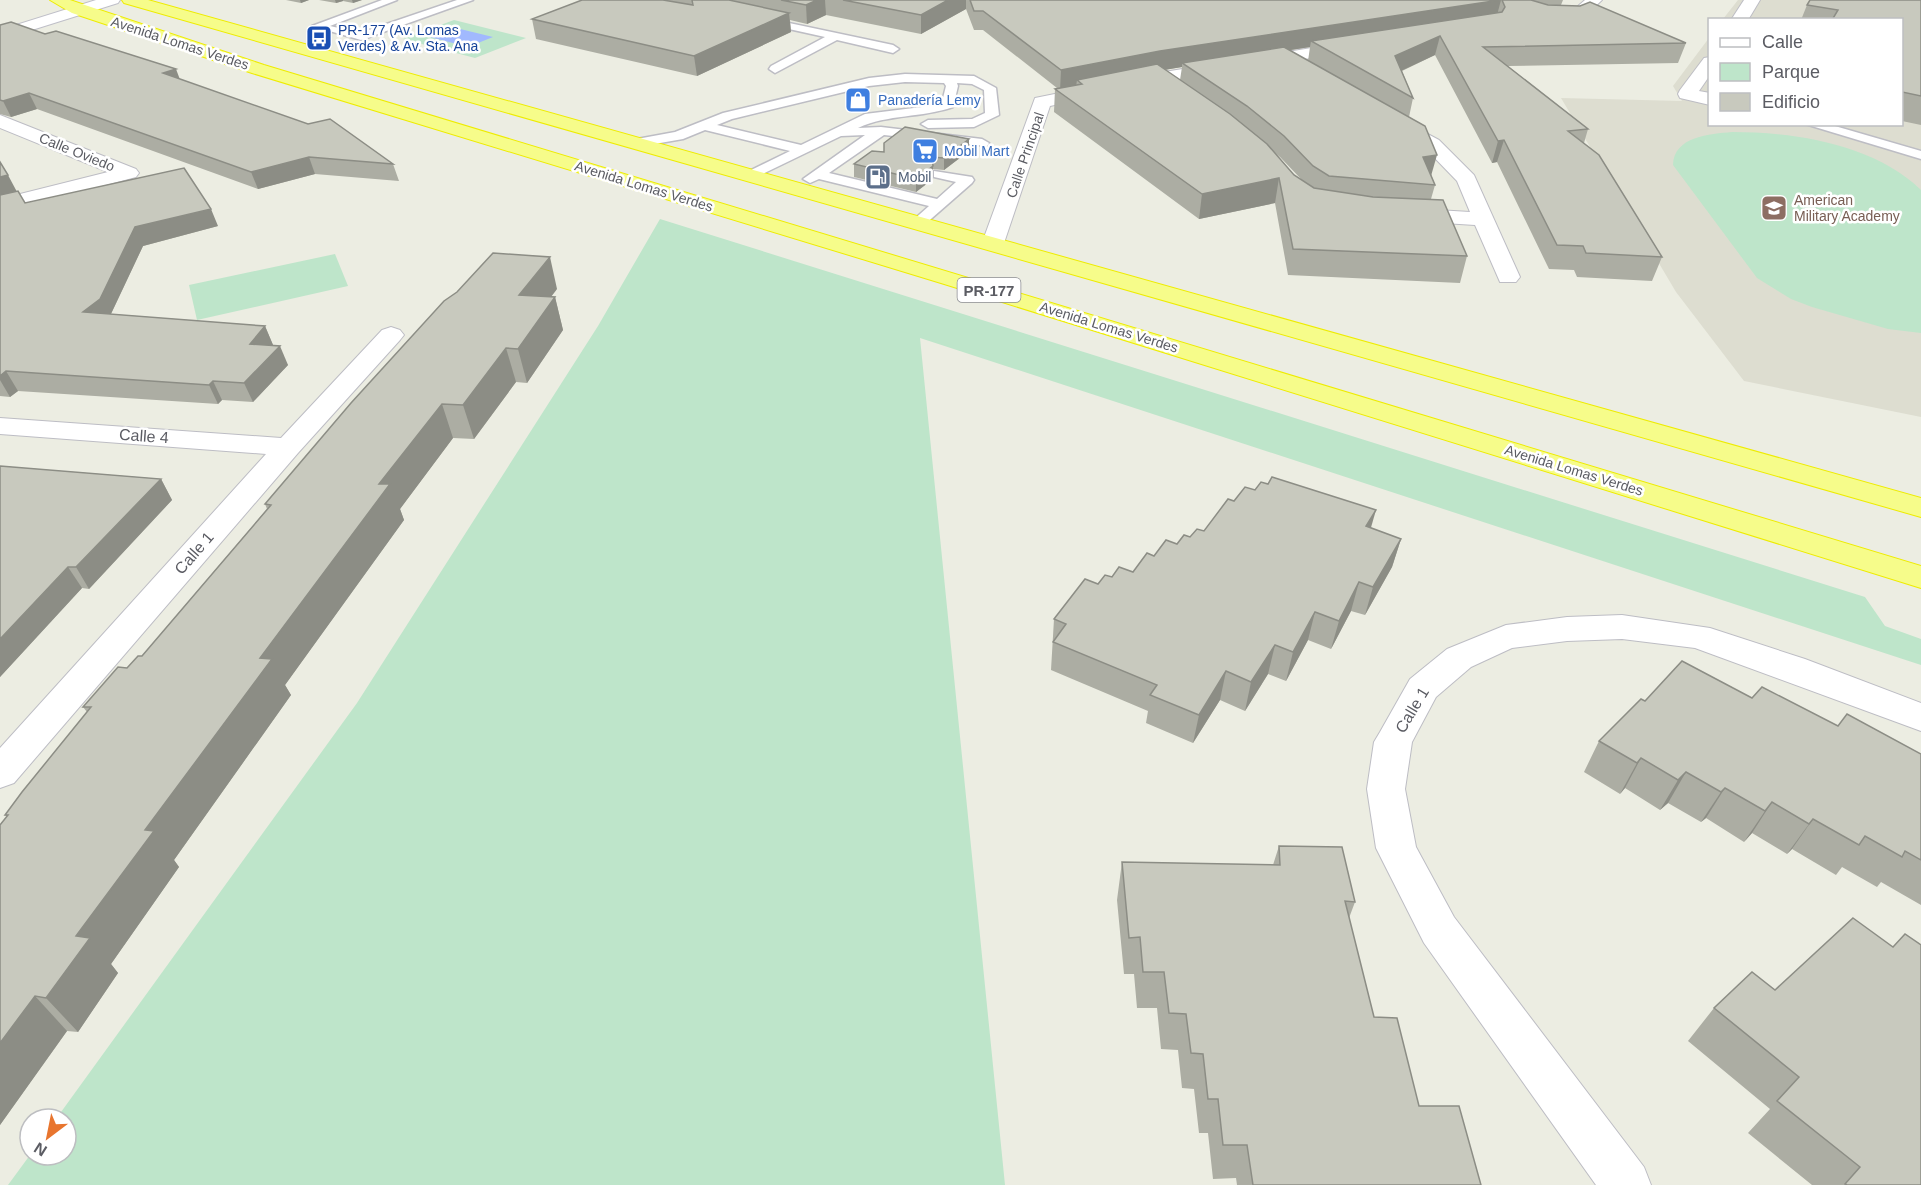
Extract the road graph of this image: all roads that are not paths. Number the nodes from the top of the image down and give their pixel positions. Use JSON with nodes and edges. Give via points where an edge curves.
{"nodes":[{"id":1,"x":112,"y":0,"type":"edge"},
{"id":2,"x":130,"y":0,"type":"edge"},
{"id":3,"x":392,"y":0,"type":"edge"},
{"id":4,"x":468,"y":0,"type":"edge"},
{"id":5,"x":1506,"y":0,"type":"edge"},
{"id":6,"x":1594,"y":0,"type":"edge"},
{"id":7,"x":1752,"y":0,"type":"edge"},
{"id":8,"x":68,"y":5,"type":"edge"},
{"id":9,"x":747,"y":17,"type":"edge"},
{"id":10,"x":1740,"y":18,"type":"edge"},
{"id":11,"x":0,"y":35,"type":"edge"},
{"id":12,"x":836,"y":36,"type":"junction"},
{"id":13,"x":1375,"y":43,"type":"edge"},
{"id":14,"x":893,"y":49,"type":"dead end"},
{"id":15,"x":1284,"y":58,"type":"junction"},
{"id":16,"x":1708,"y":65,"type":"edge"},
{"id":17,"x":775,"y":69,"type":"dead end"},
{"id":18,"x":1313,"y":75,"type":"edge"},
{"id":19,"x":948,"y":79,"type":"junction"},
{"id":20,"x":1708,"y":99,"type":"edge"},
{"id":21,"x":1373,"y":109,"type":"edge"},
{"id":22,"x":870,"y":117,"type":"junction"},
{"id":23,"x":0,"y":121,"type":"edge"},
{"id":24,"x":704,"y":126,"type":"junction"},
{"id":25,"x":1817,"y":126,"type":"edge"},
{"id":26,"x":881,"y":131,"type":"junction"},
{"id":27,"x":838,"y":132,"type":"junction"},
{"id":28,"x":638,"y":143,"type":"junction"},
{"id":29,"x":982,"y":143,"type":"dead end"},
{"id":30,"x":804,"y":150,"type":"junction"},
{"id":31,"x":849,"y":153,"type":"junction"},
{"id":32,"x":1921,"y":154,"type":"edge"},
{"id":33,"x":868,"y":157,"type":"edge"},
{"id":34,"x":822,"y":171,"type":"junction"},
{"id":35,"x":939,"y":174,"type":"edge"},
{"id":36,"x":752,"y":175,"type":"junction"},
{"id":37,"x":857,"y":175,"type":"edge"},
{"id":38,"x":798,"y":188,"type":"junction"},
{"id":39,"x":919,"y":189,"type":"edge"},
{"id":40,"x":944,"y":200,"type":"junction"},
{"id":41,"x":0,"y":206,"type":"edge"},
{"id":42,"x":1378,"y":214,"type":"edge"},
{"id":43,"x":1484,"y":219,"type":"junction"},
{"id":44,"x":919,"y":222,"type":"junction"},
{"id":45,"x":993,"y":243,"type":"junction"},
{"id":46,"x":1508,"y":278,"type":"dead end"},
{"id":47,"x":391,"y":335,"type":"dead end"},
{"id":48,"x":0,"y":426,"type":"edge"},
{"id":49,"x":288,"y":447,"type":"junction"},
{"id":50,"x":1921,"y":508,"type":"edge"},
{"id":51,"x":1921,"y":577,"type":"edge"},
{"id":52,"x":1921,"y":717,"type":"edge"},
{"id":53,"x":0,"y":773,"type":"edge"},
{"id":54,"x":1626,"y":1185,"type":"edge"}],
"edges":[{"from":1,"to":8,"type":"street"},
{"from":2,"to":28,"type":"highway","name":"Avenida Lomas Verdes"},
{"from":3,"to":4,"type":"lane","via":[[318,26],[361,37]]},
{"from":5,"to":6,"type":"street","via":[[1516,12],[1574,18]]},
{"from":7,"to":10,"type":"street"},
{"from":8,"to":11,"type":"street"},
{"from":8,"to":51,"type":"highway","name":"Avenida Lomas Verdes","number":"PR-177","via":[[258,69]]},
{"from":9,"to":12,"type":"lane"},
{"from":12,"to":14,"type":"lane"},
{"from":12,"to":17,"type":"lane"},
{"from":13,"to":15,"type":"street"},
{"from":15,"to":18,"type":"street"},
{"from":15,"to":45,"type":"street","name":"Calle Principal","via":[[1181,83],[1158,78],[1042,102]]},
{"from":16,"to":20,"type":"street","via":[[1688,94]]},
{"from":19,"to":22,"type":"lane","via":[[952,86],[948,104],[932,110]]},
{"from":19,"to":22,"type":"lane","via":[[974,80],[990,88],[992,115],[974,123],[944,125]]},
{"from":19,"to":24,"type":"lane","via":[[869,82],[728,116]]},
{"from":21,"to":43,"type":"street","via":[[1432,144],[1467,179]]},
{"from":22,"to":27,"type":"lane"},
{"from":23,"to":41,"type":"street","name":"Calle Oviedo","via":[[129,173]]},
{"from":24,"to":28,"type":"lane","via":[[678,136]]},
{"from":24,"to":30,"type":"lane"},
{"from":25,"to":32,"type":"lane"},
{"from":26,"to":27,"type":"lane"},
{"from":26,"to":29,"type":"lane"},
{"from":26,"to":31,"type":"lane"},
{"from":27,"to":30,"type":"lane"},
{"from":28,"to":36,"type":"highway","name":"Avenida Lomas Verdes"},
{"from":30,"to":36,"type":"lane"},
{"from":31,"to":33,"type":"lane"},
{"from":31,"to":34,"type":"lane"},
{"from":34,"to":37,"type":"lane"},
{"from":34,"to":38,"type":"lane"},
{"from":34,"to":40,"type":"lane"},
{"from":35,"to":40,"type":"lane","via":[[967,180]]},
{"from":36,"to":38,"type":"highway","name":"Avenida Lomas Verdes"},
{"from":38,"to":44,"type":"highway","name":"Avenida Lomas Verdes"},
{"from":39,"to":40,"type":"lane"},
{"from":40,"to":44,"type":"lane"},
{"from":42,"to":43,"type":"street"},
{"from":43,"to":46,"type":"street"},
{"from":44,"to":45,"type":"highway","name":"Avenida Lomas Verdes"},
{"from":45,"to":50,"type":"highway","name":"Avenida Lomas Verdes"},
{"from":47,"to":49,"type":"street","name":"Calle 1"},
{"from":48,"to":49,"type":"street","name":"Calle 4"},
{"from":49,"to":53,"type":"street","name":"Calle 1"},
{"from":52,"to":54,"type":"street","name":"Calle 1","via":[[1698,636],[1622,627],[1567,628],[1506,637],[1459,658],[1423,688],[1393,742],[1386,789],[1396,848],[1439,930]]}]}
